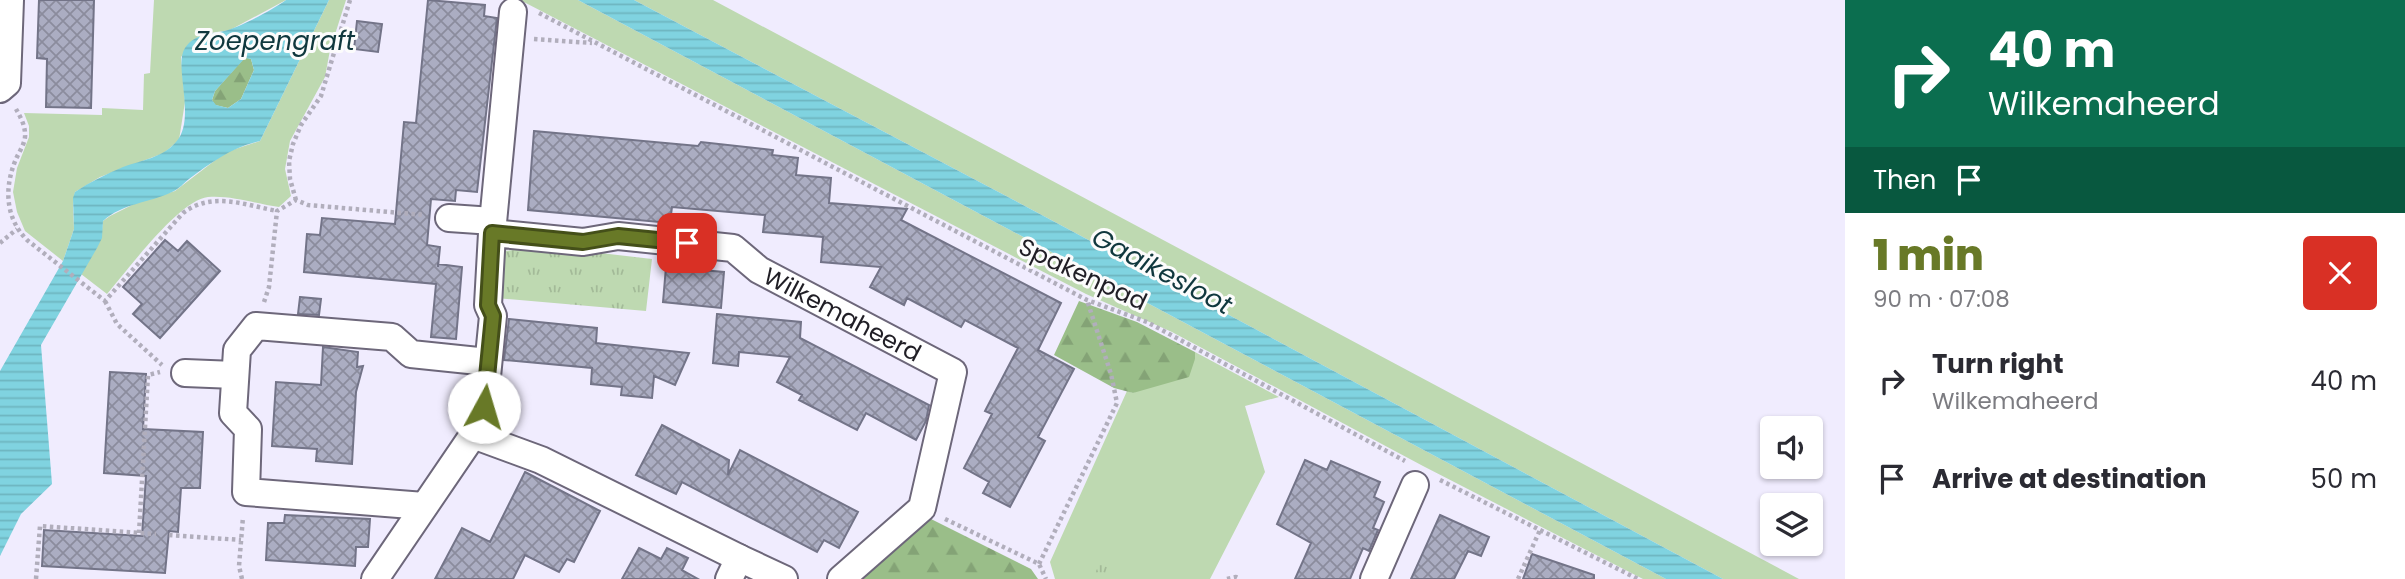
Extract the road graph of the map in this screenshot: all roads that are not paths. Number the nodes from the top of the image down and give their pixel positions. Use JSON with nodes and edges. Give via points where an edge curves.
{"nodes":[{"id":1,"x":10,"y":0,"type":"edge"},
{"id":2,"x":518,"y":19,"type":"road end"},
{"id":3,"x":6,"y":96,"type":"edge"},
{"id":4,"x":449,"y":218,"type":"road end"},
{"id":5,"x":492,"y":227,"type":"junction"},
{"id":6,"x":488,"y":362,"type":"junction"},
{"id":7,"x":176,"y":371,"type":"road end"},
{"id":8,"x":235,"y":375,"type":"junction"},
{"id":9,"x":473,"y":435,"type":"junction"},
{"id":10,"x":1419,"y":475,"type":"road end"},
{"id":11,"x":424,"y":506,"type":"junction"},
{"id":12,"x":734,"y":568,"type":"edge"},
{"id":13,"x":375,"y":579,"type":"edge"},
{"id":14,"x":784,"y":579,"type":"edge"},
{"id":15,"x":841,"y":579,"type":"edge"},
{"id":16,"x":1374,"y":579,"type":"edge"}],
"edges":[{"from":1,"to":3,"type":"street"},
{"from":2,"to":5,"type":"street"},
{"from":4,"to":5,"type":"street","name":"Wilkemaheerd"},
{"from":5,"to":6,"type":"street","via":[[488,305],[493,316]]},
{"from":5,"to":15,"type":"street","name":"Wilkemaheerd","via":[[583,242],[618,236],[733,248],[760,270],[953,372],[922,509]]},
{"from":6,"to":8,"type":"street","via":[[411,354],[392,337],[256,326],[237,350]]},
{"from":6,"to":9,"type":"street","via":[[484,407]]},
{"from":7,"to":8,"type":"street"},
{"from":8,"to":11,"type":"street","via":[[233,413],[248,429],[246,492]]},
{"from":9,"to":11,"type":"street"},
{"from":9,"to":12,"type":"street","via":[[541,460]]},
{"from":10,"to":16,"type":"street"},
{"from":11,"to":13,"type":"street"},
{"from":12,"to":14,"type":"street"}]}
